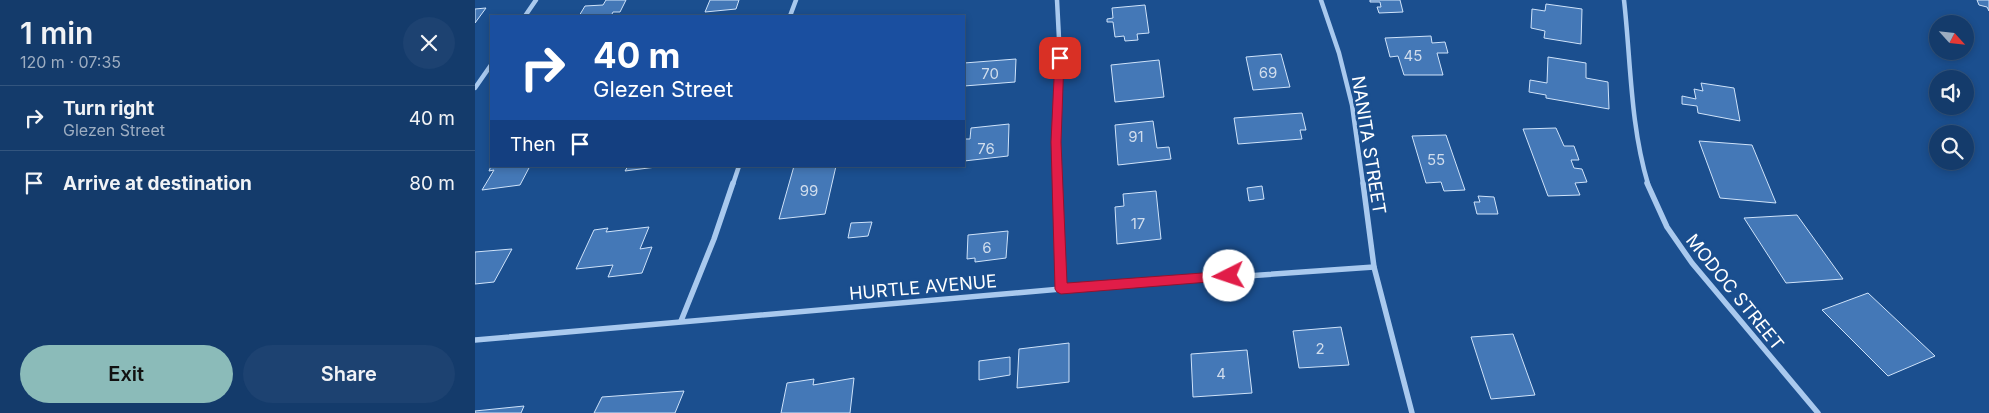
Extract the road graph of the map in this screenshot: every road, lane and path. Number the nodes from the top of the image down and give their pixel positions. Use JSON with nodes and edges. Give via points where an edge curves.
{"nodes":[{"id":1,"x":536,"y":0,"type":"edge"},
{"id":2,"x":796,"y":0,"type":"edge"},
{"id":3,"x":1057,"y":0,"type":"edge"},
{"id":4,"x":1321,"y":0,"type":"edge"},
{"id":5,"x":1624,"y":0,"type":"edge"},
{"id":6,"x":526,"y":15,"type":"edge"},
{"id":7,"x":790,"y":15,"type":"edge"},
{"id":8,"x":490,"y":66,"type":"edge"},
{"id":9,"x":475,"y":88,"type":"edge"},
{"id":10,"x":739,"y":167,"type":"edge"},
{"id":11,"x":1374,"y":267,"type":"junction"},
{"id":12,"x":1061,"y":289,"type":"junction"},
{"id":13,"x":681,"y":321,"type":"junction"},
{"id":14,"x":475,"y":340,"type":"edge"},
{"id":15,"x":1412,"y":413,"type":"edge"},
{"id":16,"x":1818,"y":413,"type":"edge"}],
"edges":[{"from":1,"to":6,"type":"street"},
{"from":2,"to":7,"type":"street"},
{"from":3,"to":12,"type":"street","via":[[1060,58],[1056,142]]},
{"from":4,"to":11,"type":"street","name":"NANITA STREET","via":[[1352,105]]},
{"from":5,"to":16,"type":"street","name":"MODOC STREET","via":[[1632,112],[1641,162],[1656,210],[1683,254]]},
{"from":8,"to":9,"type":"street"},
{"from":10,"to":13,"type":"street"},
{"from":11,"to":12,"type":"street","name":"HURTLE AVENUE"},
{"from":11,"to":15,"type":"street","name":"NANITA STREET"},
{"from":12,"to":13,"type":"street","name":"HURTLE AVENUE"},
{"from":13,"to":14,"type":"street","name":"HURTLE AVENUE"}]}
